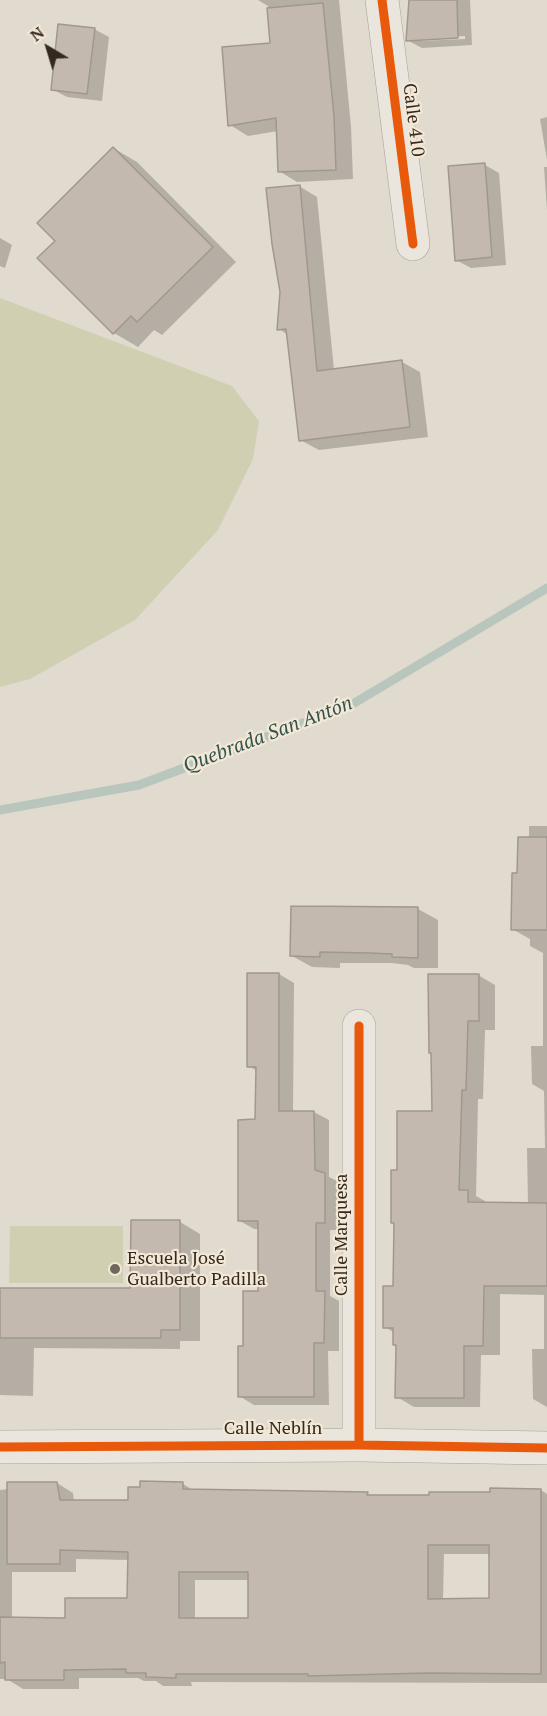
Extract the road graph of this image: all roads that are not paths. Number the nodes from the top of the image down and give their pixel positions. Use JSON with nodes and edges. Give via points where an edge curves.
{"nodes":[{"id":1,"x":382,"y":0,"type":"edge"},
{"id":2,"x":412,"y":244,"type":"dead end"},
{"id":3,"x":359,"y":1026,"type":"dead end"},
{"id":4,"x":359,"y":1445,"type":"junction"},
{"id":5,"x":0,"y":1447,"type":"edge"},
{"id":6,"x":547,"y":1448,"type":"edge"}],
"edges":[{"from":1,"to":2,"type":"street","name":"Calle 410"},
{"from":3,"to":4,"type":"street","name":"Calle Marquesa"},
{"from":4,"to":5,"type":"street","name":"Calle Neblín"},
{"from":4,"to":6,"type":"street","name":"Calle Neblín"}]}
